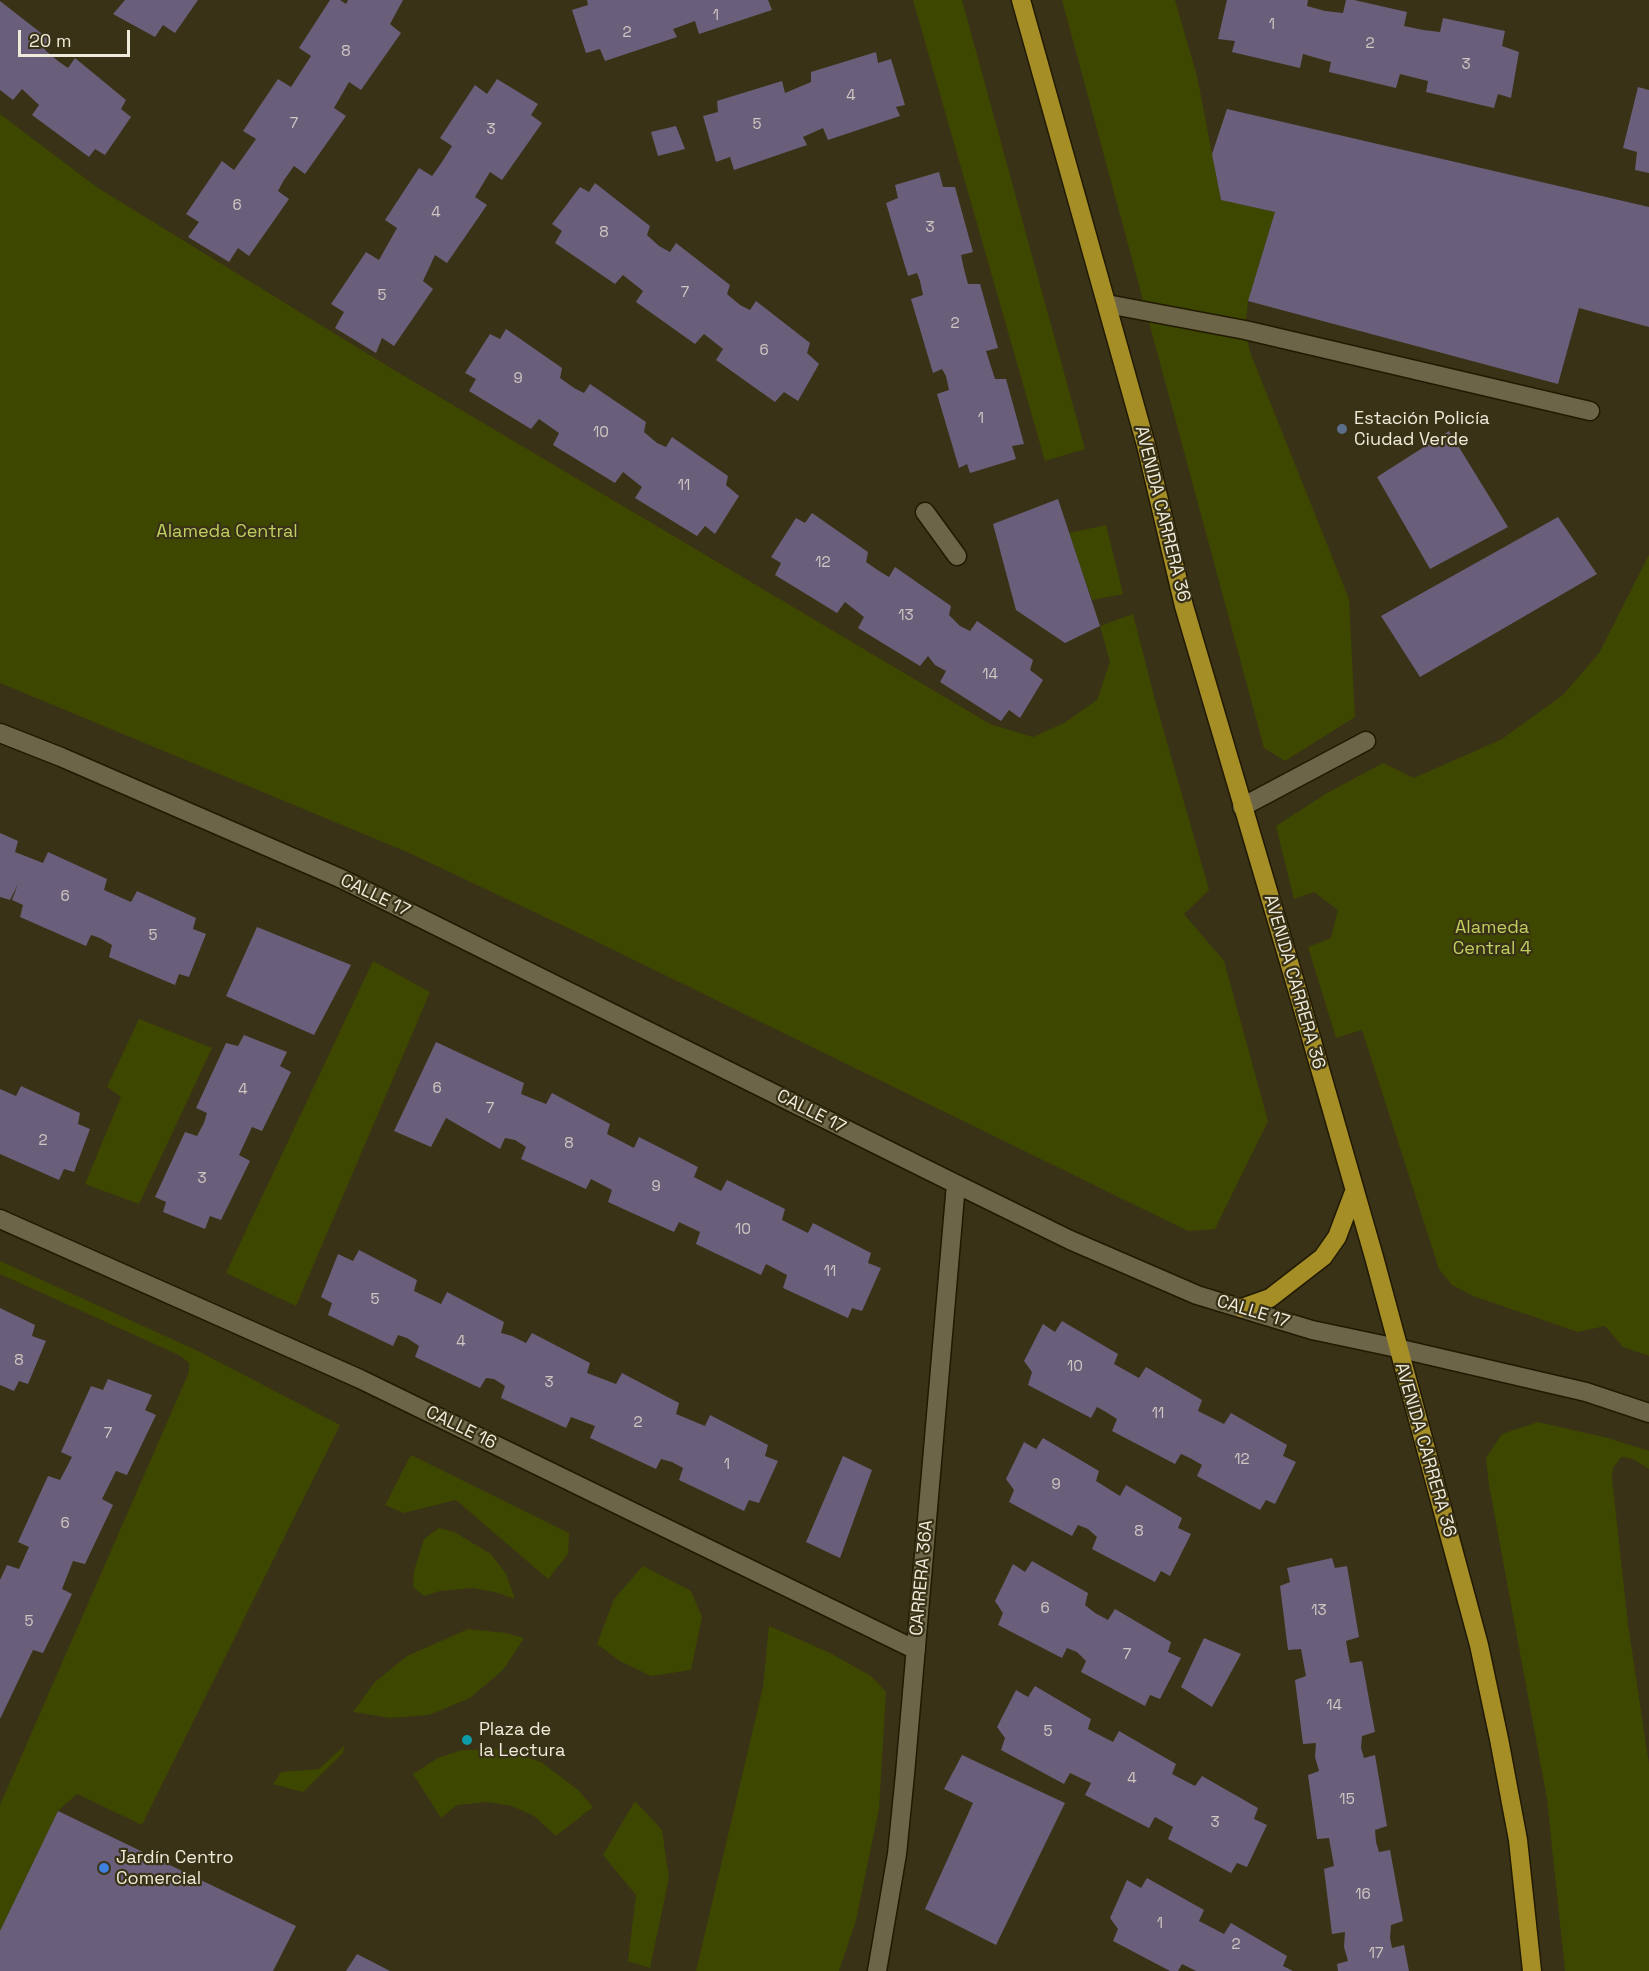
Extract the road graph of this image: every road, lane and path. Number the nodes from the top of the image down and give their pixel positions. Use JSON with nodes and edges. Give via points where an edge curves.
{"nodes":[{"id":1,"x":1021,"y":0,"type":"edge"},
{"id":2,"x":1107,"y":304,"type":"junction"},
{"id":3,"x":1590,"y":411,"type":"dead end"},
{"id":4,"x":925,"y":512,"type":"dead end"},
{"id":5,"x":957,"y":556,"type":"dead end"},
{"id":6,"x":0,"y":733,"type":"edge"},
{"id":7,"x":1365,"y":741,"type":"dead end"},
{"id":8,"x":1242,"y":807,"type":"junction"},
{"id":9,"x":956,"y":1184,"type":"junction"},
{"id":10,"x":1354,"y":1192,"type":"junction"},
{"id":11,"x":0,"y":1219,"type":"edge"},
{"id":12,"x":1242,"y":1308,"type":"junction"},
{"id":13,"x":1397,"y":1348,"type":"junction"},
{"id":14,"x":1649,"y":1413,"type":"edge"},
{"id":15,"x":916,"y":1650,"type":"junction"},
{"id":16,"x":877,"y":1971,"type":"edge"},
{"id":17,"x":1532,"y":1971,"type":"edge"}],
"edges":[{"from":1,"to":2,"type":"main road","name":"AVENIDA CARRERA 36"},
{"from":2,"to":3,"type":"street","via":[[1245,330]]},
{"from":2,"to":8,"type":"main road","name":"AVENIDA CARRERA 36","via":[[1184,606]]},
{"from":4,"to":5,"type":"street"},
{"from":6,"to":9,"type":"street","name":"CALLE 17","via":[[342,879]]},
{"from":7,"to":8,"type":"street"},
{"from":8,"to":10,"type":"main road","name":"AVENIDA CARRERA 36"},
{"from":9,"to":12,"type":"street","name":"CALLE 17","via":[[1133,1268]]},
{"from":9,"to":15,"type":"street","name":"CARRERA 36A"},
{"from":10,"to":12,"type":"main road","via":[[1337,1237],[1323,1257],[1270,1298]]},
{"from":10,"to":13,"type":"main road","name":"AVENIDA CARRERA 36"},
{"from":11,"to":15,"type":"street","name":"CALLE 16","via":[[360,1379]]},
{"from":12,"to":13,"type":"street","name":"CALLE 17","via":[[1312,1330]]},
{"from":13,"to":14,"type":"street","name":"CALLE 17","via":[[1586,1392]]},
{"from":13,"to":17,"type":"main road","name":"AVENIDA CARRERA 36","via":[[1479,1645],[1518,1840]]},
{"from":15,"to":16,"type":"street","name":"CARRERA 36A","via":[[897,1854]]}]}
